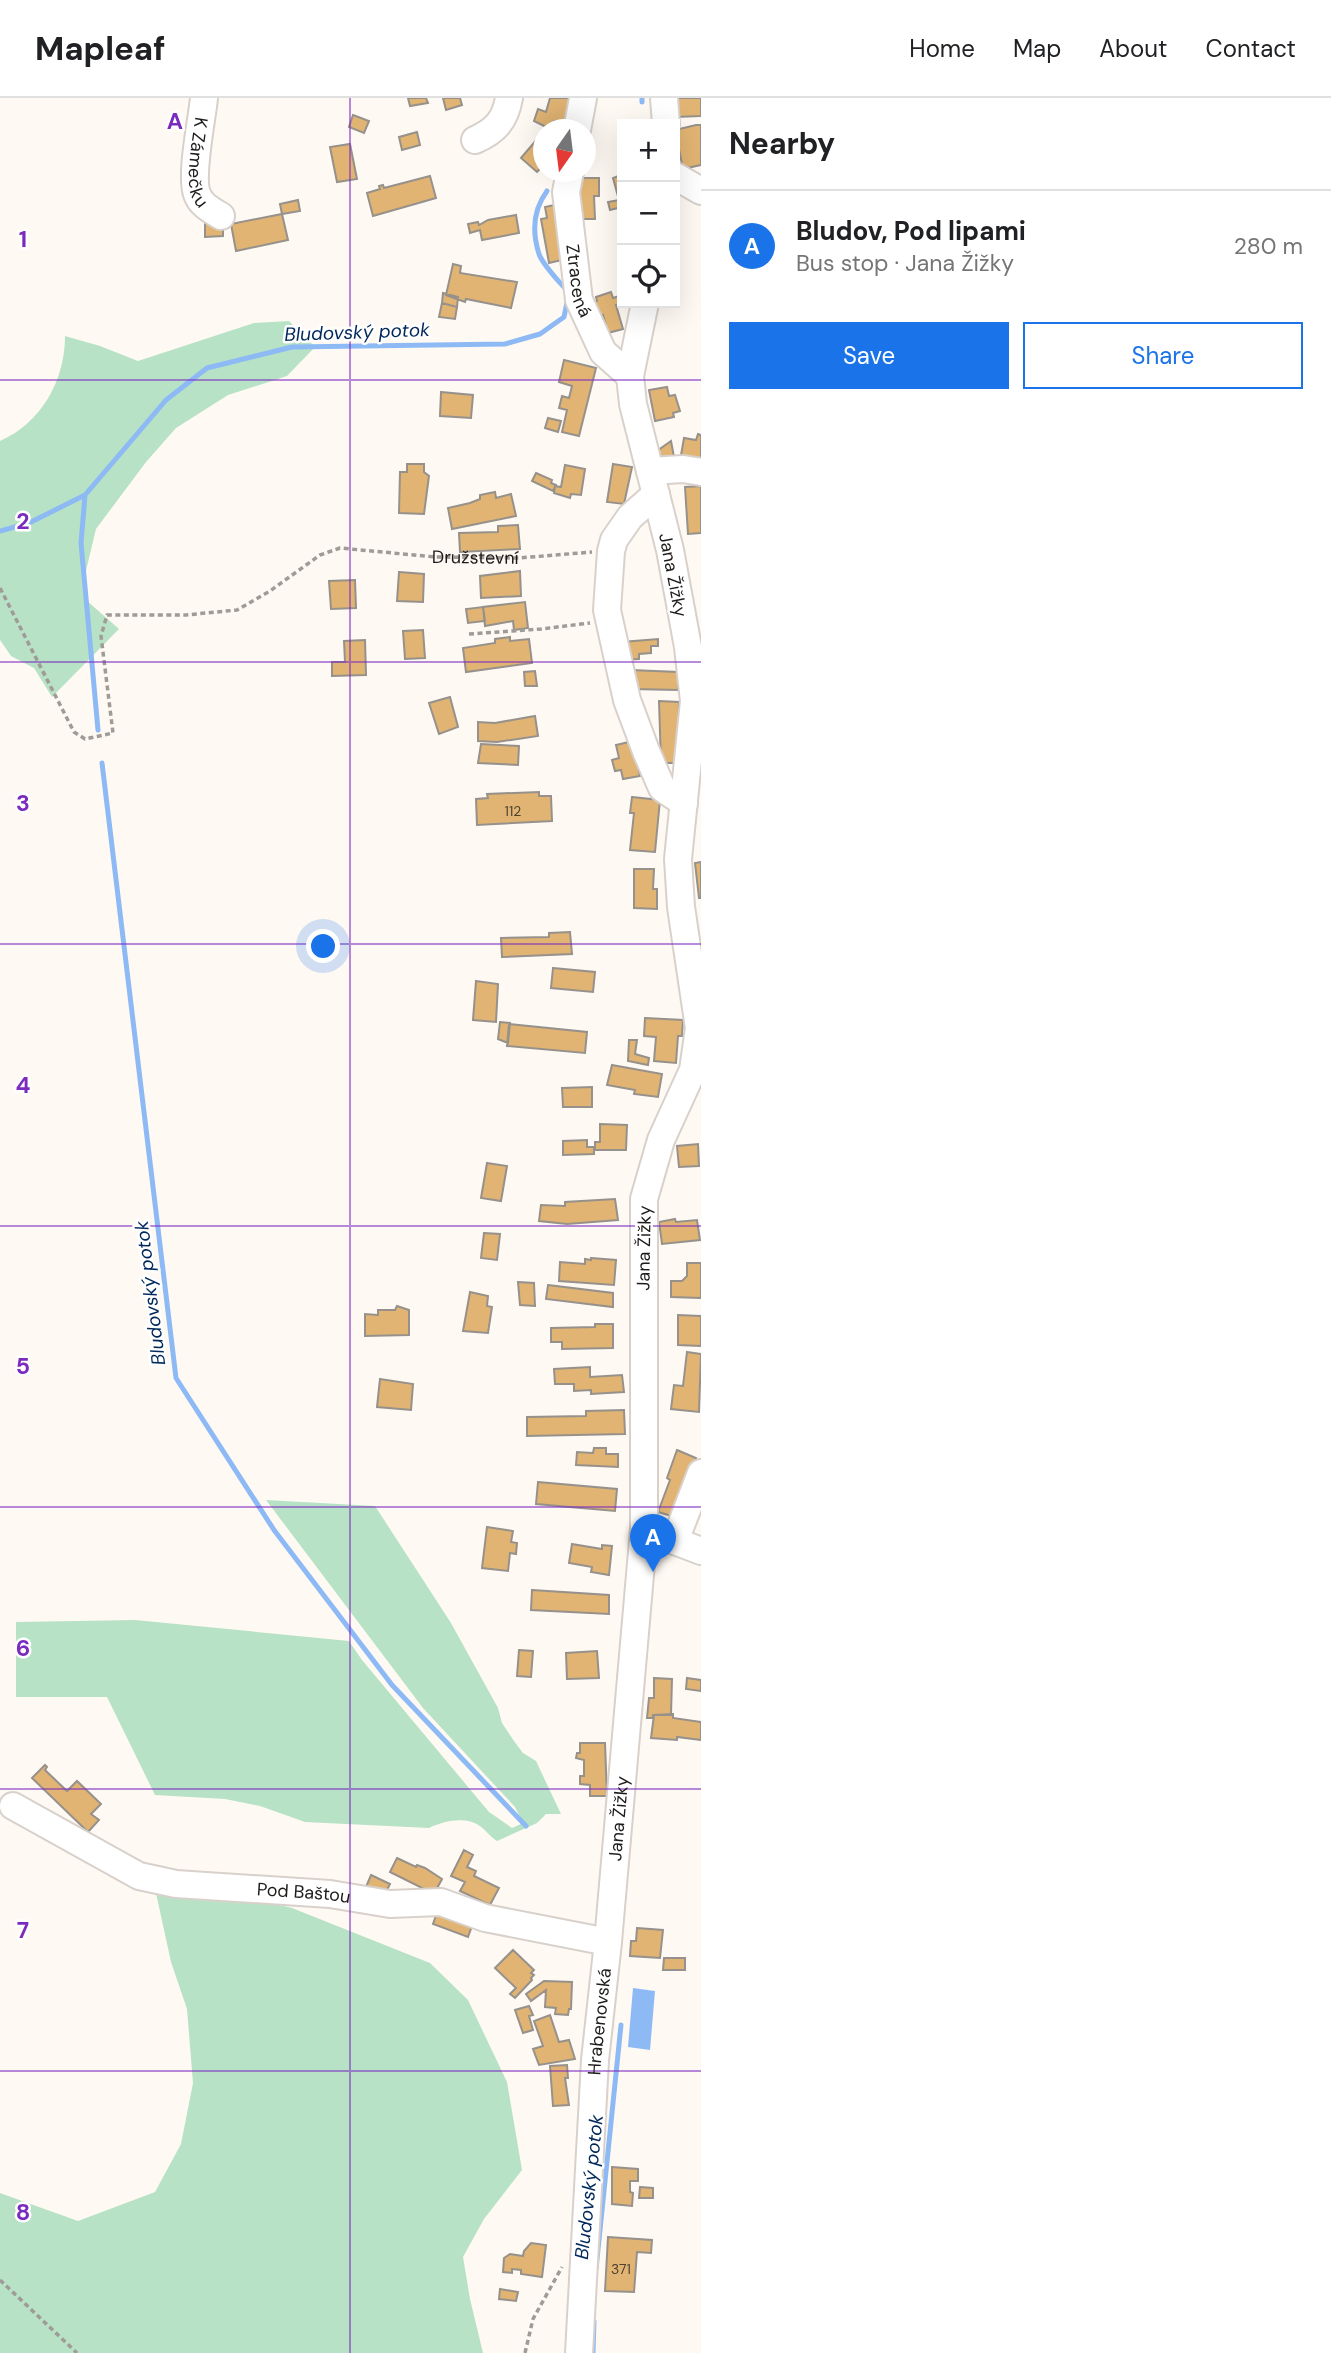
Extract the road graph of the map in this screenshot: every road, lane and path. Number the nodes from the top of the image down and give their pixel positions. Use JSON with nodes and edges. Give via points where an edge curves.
{"nodes":[{"id":1,"x":204,"y":98,"type":"edge"},
{"id":2,"x":509,"y":98,"type":"edge"},
{"id":3,"x":583,"y":98,"type":"edge"},
{"id":4,"x":664,"y":98,"type":"edge"},
{"id":5,"x":579,"y":119,"type":"edge"},
{"id":6,"x":666,"y":119,"type":"edge"},
{"id":7,"x":475,"y":140,"type":"dead end"},
{"id":8,"x":680,"y":179,"type":"edge"},
{"id":9,"x":568,"y":182,"type":"edge"},
{"id":10,"x":701,"y":191,"type":"edge"},
{"id":11,"x":221,"y":216,"type":"dead end"},
{"id":12,"x":644,"y":308,"type":"edge"},
{"id":13,"x":630,"y":376,"type":"junction"},
{"id":14,"x":701,"y":472,"type":"edge"},
{"id":15,"x":653,"y":483,"type":"junction"},
{"id":16,"x":611,"y":551,"type":"junction"},
{"id":17,"x":0,"y":588,"type":"edge"},
{"id":18,"x":609,"y":620,"type":"junction"},
{"id":19,"x":469,"y":634,"type":"dead end"},
{"id":20,"x":697,"y":701,"type":"edge"},
{"id":21,"x":684,"y":803,"type":"junction"},
{"id":22,"x":691,"y":906,"type":"edge"},
{"id":23,"x":696,"y":977,"type":"edge"},
{"id":24,"x":697,"y":1081,"type":"edge"},
{"id":25,"x":701,"y":1473,"type":"edge"},
{"id":26,"x":644,"y":1529,"type":"junction"},
{"id":27,"x":675,"y":1541,"type":"junction"},
{"id":28,"x":701,"y":1551,"type":"edge"},
{"id":29,"x":13,"y":1806,"type":"dead end"},
{"id":30,"x":608,"y":1942,"type":"junction"},
{"id":31,"x":584,"y":2246,"type":"junction"},
{"id":32,"x":0,"y":2280,"type":"edge"},
{"id":33,"x":77,"y":2353,"type":"edge"},
{"id":34,"x":525,"y":2353,"type":"edge"},
{"id":35,"x":579,"y":2353,"type":"edge"}],
"edges":[{"from":1,"to":11,"type":"street","name":"K Zámečku","via":[[196,193]]},
{"from":2,"to":7,"type":"street","via":[[500,125]]},
{"from":3,"to":5,"type":"street"},
{"from":4,"to":6,"type":"street"},
{"from":8,"to":10,"type":"street"},
{"from":9,"to":13,"type":"street","name":"Ztracená","via":[[579,300],[603,352]]},
{"from":12,"to":13,"type":"street","name":"Jana Žižky"},
{"from":13,"to":15,"type":"street","name":"Jana Žižky"},
{"from":14,"to":15,"type":"street","via":[[683,469]]},
{"from":15,"to":16,"type":"street"},
{"from":15,"to":20,"type":"street","name":"Jana Žižky"},
{"from":16,"to":17,"type":"path","name":"Družstevní","via":[[519,558],[435,557],[340,548],[320,555],[237,610],[107,615],[101,636],[113,733],[85,739],[74,732]]},
{"from":16,"to":18,"type":"street"},
{"from":18,"to":19,"type":"path"},
{"from":18,"to":21,"type":"street","via":[[627,700],[646,751],[662,788]]},
{"from":20,"to":21,"type":"street","name":"Jana Žižky"},
{"from":21,"to":22,"type":"street","name":"Jana Žižky","via":[[678,859]]},
{"from":22,"to":23,"type":"street","name":"Jana Žižky"},
{"from":23,"to":24,"type":"street","name":"Jana Žižky"},
{"from":24,"to":26,"type":"street","name":"Jana Žižky","via":[[661,1140],[644,1199]]},
{"from":25,"to":27,"type":"street"},
{"from":26,"to":27,"type":"street"},
{"from":26,"to":30,"type":"street","name":"Jana Žižky"},
{"from":27,"to":28,"type":"street"},
{"from":29,"to":30,"type":"street","name":"Pod Baštou","via":[[139,1876],[176,1884],[330,1894],[390,1904],[441,1902],[485,1918]]},
{"from":30,"to":31,"type":"street","name":"Hrabenovská","via":[[595,2060]]},
{"from":31,"to":34,"type":"path","via":[[567,2259],[543,2299]]},
{"from":31,"to":35,"type":"street","name":"Hrabenovská"},
{"from":32,"to":33,"type":"path"}]}
